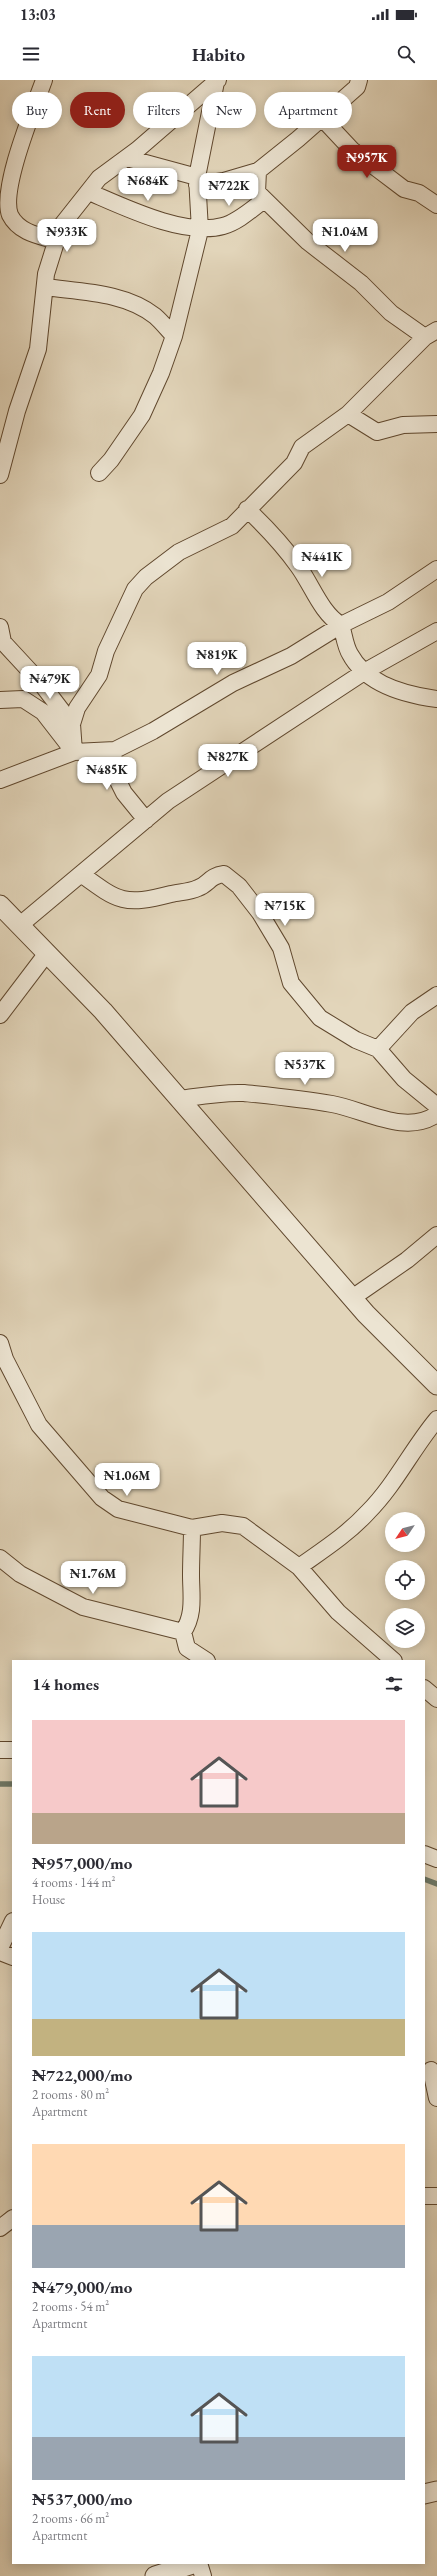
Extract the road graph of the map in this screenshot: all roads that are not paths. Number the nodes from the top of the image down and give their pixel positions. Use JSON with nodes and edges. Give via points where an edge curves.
{"nodes":[{"id":1,"x":44,"y":80,"type":"edge"},
{"id":2,"x":359,"y":80,"type":"edge"},
{"id":3,"x":217,"y":81,"type":"edge"},
{"id":4,"x":351,"y":92,"type":"edge"},
{"id":5,"x":310,"y":128,"type":"edge"},
{"id":6,"x":331,"y":128,"type":"edge"},
{"id":7,"x":127,"y":158,"type":"junction"},
{"id":8,"x":258,"y":171,"type":"junction"},
{"id":9,"x":197,"y":181,"type":"junction"},
{"id":10,"x":89,"y":192,"type":"junction"},
{"id":11,"x":264,"y":200,"type":"junction"},
{"id":12,"x":437,"y":205,"type":"edge"},
{"id":13,"x":200,"y":230,"type":"junction"},
{"id":14,"x":57,"y":241,"type":"junction"},
{"id":15,"x":45,"y":287,"type":"junction"},
{"id":16,"x":431,"y":334,"type":"edge"},
{"id":17,"x":174,"y":336,"type":"junction"},
{"id":18,"x":348,"y":414,"type":"junction"},
{"id":19,"x":437,"y":424,"type":"edge"},
{"id":20,"x":99,"y":473,"type":"dead end"},
{"id":21,"x":0,"y":475,"type":"edge"},
{"id":22,"x":247,"y":509,"type":"junction"},
{"id":23,"x":437,"y":569,"type":"edge"},
{"id":24,"x":341,"y":625,"type":"junction"},
{"id":25,"x":0,"y":627,"type":"edge"},
{"id":26,"x":437,"y":631,"type":"edge"},
{"id":27,"x":364,"y":672,"type":"junction"},
{"id":28,"x":437,"y":699,"type":"edge"},
{"id":29,"x":0,"y":700,"type":"edge"},
{"id":30,"x":72,"y":724,"type":"junction"},
{"id":31,"x":115,"y":750,"type":"junction"},
{"id":32,"x":74,"y":752,"type":"junction"},
{"id":33,"x":0,"y":780,"type":"edge"},
{"id":34,"x":146,"y":820,"type":"junction"},
{"id":35,"x":81,"y":874,"type":"junction"},
{"id":36,"x":7,"y":915,"type":"edge"},
{"id":37,"x":47,"y":953,"type":"junction"},
{"id":38,"x":437,"y":995,"type":"edge"},
{"id":39,"x":0,"y":1015,"type":"edge"},
{"id":40,"x":378,"y":1049,"type":"junction"},
{"id":41,"x":180,"y":1100,"type":"junction"},
{"id":42,"x":437,"y":1106,"type":"edge"},
{"id":43,"x":437,"y":1114,"type":"edge"},
{"id":44,"x":437,"y":1235,"type":"edge"},
{"id":45,"x":352,"y":1298,"type":"junction"},
{"id":46,"x":0,"y":1343,"type":"edge"},
{"id":47,"x":437,"y":1384,"type":"edge"},
{"id":48,"x":437,"y":1419,"type":"edge"},
{"id":49,"x":192,"y":1528,"type":"junction"},
{"id":50,"x":0,"y":1558,"type":"edge"},
{"id":51,"x":299,"y":1567,"type":"junction"},
{"id":52,"x":183,"y":1632,"type":"junction"},
{"id":53,"x":206,"y":1660,"type":"edge"},
{"id":54,"x":393,"y":1660,"type":"edge"},
{"id":55,"x":425,"y":1689,"type":"edge"},
{"id":56,"x":437,"y":1699,"type":"edge"},
{"id":57,"x":0,"y":1750,"type":"edge"},
{"id":58,"x":12,"y":1750,"type":"edge"},
{"id":59,"x":425,"y":1854,"type":"edge"},
{"id":60,"x":437,"y":1859,"type":"edge"},
{"id":61,"x":12,"y":1923,"type":"edge"},
{"id":62,"x":0,"y":1948,"type":"edge"},
{"id":63,"x":0,"y":1952,"type":"edge"},
{"id":64,"x":12,"y":1957,"type":"edge"},
{"id":65,"x":431,"y":2070,"type":"edge"},
{"id":66,"x":437,"y":2098,"type":"edge"},
{"id":67,"x":425,"y":2196,"type":"edge"},
{"id":68,"x":437,"y":2196,"type":"edge"},
{"id":69,"x":12,"y":2219,"type":"edge"},
{"id":70,"x":0,"y":2228,"type":"edge"},
{"id":71,"x":437,"y":2490,"type":"edge"},
{"id":72,"x":425,"y":2494,"type":"edge"},
{"id":73,"x":193,"y":2564,"type":"edge"},
{"id":74,"x":199,"y":2564,"type":"edge"},
{"id":75,"x":155,"y":2576,"type":"edge"},
{"id":76,"x":203,"y":2576,"type":"edge"}],
"edges":[{"from":1,"to":14,"type":"street","via":[[13,166],[6,198],[10,215],[22,228],[34,235]]},
{"from":2,"to":4,"type":"street","via":[[357,87]]},
{"from":3,"to":7,"type":"street"},
{"from":3,"to":9,"type":"street"},
{"from":5,"to":8,"type":"street"},
{"from":6,"to":12,"type":"street","via":[[352,150],[404,189],[419,194]]},
{"from":7,"to":9,"type":"street"},
{"from":7,"to":10,"type":"street","via":[[99,178]]},
{"from":8,"to":9,"type":"street","via":[[224,181]]},
{"from":8,"to":11,"type":"street","via":[[257,192]]},
{"from":9,"to":13,"type":"street"},
{"from":10,"to":13,"type":"street","via":[[144,215]]},
{"from":10,"to":14,"type":"street","via":[[61,226]]},
{"from":11,"to":13,"type":"street","via":[[224,226]]},
{"from":11,"to":16,"type":"street","via":[[308,242],[360,283],[391,313]]},
{"from":13,"to":17,"type":"street"},
{"from":14,"to":15,"type":"street","via":[[46,274]]},
{"from":15,"to":17,"type":"street","via":[[108,296],[134,304],[154,316]]},
{"from":15,"to":21,"type":"street","via":[[38,349],[17,411]]},
{"from":16,"to":18,"type":"street"},
{"from":17,"to":20,"type":"street","via":[[162,373],[142,415]]},
{"from":18,"to":19,"type":"street","via":[[377,432],[403,425]]},
{"from":18,"to":22,"type":"street","via":[[302,446],[294,463]]},
{"from":22,"to":24,"type":"street","via":[[274,535],[299,567],[331,619]]},
{"from":22,"to":30,"type":"street","via":[[232,526],[179,552],[146,577],[135,589],[106,651],[99,675],[77,708]]},
{"from":23,"to":24,"type":"street","via":[[388,602]]},
{"from":24,"to":27,"type":"street","via":[[350,654]]},
{"from":24,"to":31,"type":"street","via":[[291,656],[233,683],[153,731]]},
{"from":25,"to":30,"type":"street","via":[[3,642],[40,682]]},
{"from":26,"to":27,"type":"street"},
{"from":27,"to":28,"type":"street","via":[[412,696]]},
{"from":27,"to":34,"type":"street","via":[[168,801]]},
{"from":29,"to":32,"type":"street","via":[[23,699],[43,712]]},
{"from":30,"to":32,"type":"street"},
{"from":31,"to":32,"type":"street"},
{"from":31,"to":34,"type":"street","via":[[111,767],[124,793]]},
{"from":32,"to":33,"type":"street"},
{"from":34,"to":35,"type":"street"},
{"from":35,"to":36,"type":"street"},
{"from":35,"to":40,"type":"street","via":[[110,896],[126,902],[199,888],[213,876],[224,874],[239,886],[260,913],[281,948],[291,983],[320,1018],[356,1040]]},
{"from":36,"to":37,"type":"street"},
{"from":37,"to":39,"type":"street"},
{"from":37,"to":41,"type":"street","via":[[103,1011]]},
{"from":38,"to":40,"type":"street","via":[[412,1012]]},
{"from":40,"to":42,"type":"street","via":[[404,1079]]},
{"from":41,"to":43,"type":"street","via":[[224,1093],[245,1094],[334,1104],[356,1112],[402,1122],[426,1122]]},
{"from":41,"to":45,"type":"street"},
{"from":44,"to":45,"type":"street","via":[[407,1260]]},
{"from":45,"to":47,"type":"street"},
{"from":46,"to":49,"type":"street","via":[[5,1359],[39,1425],[102,1498],[118,1509]]},
{"from":48,"to":51,"type":"street","via":[[368,1512],[343,1536]]},
{"from":49,"to":51,"type":"street","via":[[222,1522],[243,1526]]},
{"from":49,"to":52,"type":"street","via":[[193,1602],[189,1624]]},
{"from":50,"to":52,"type":"street","via":[[20,1574],[84,1607]]},
{"from":51,"to":54,"type":"street","via":[[338,1612]]},
{"from":52,"to":53,"type":"street","via":[[187,1648]]},
{"from":55,"to":56,"type":"street"},
{"from":57,"to":58,"type":"street"},
{"from":59,"to":60,"type":"street"},
{"from":61,"to":62,"type":"street"},
{"from":63,"to":64,"type":"street"},
{"from":65,"to":66,"type":"street"},
{"from":67,"to":68,"type":"street"},
{"from":69,"to":70,"type":"street"},
{"from":71,"to":72,"type":"street"},
{"from":73,"to":75,"type":"street"},
{"from":74,"to":76,"type":"street"}]}
